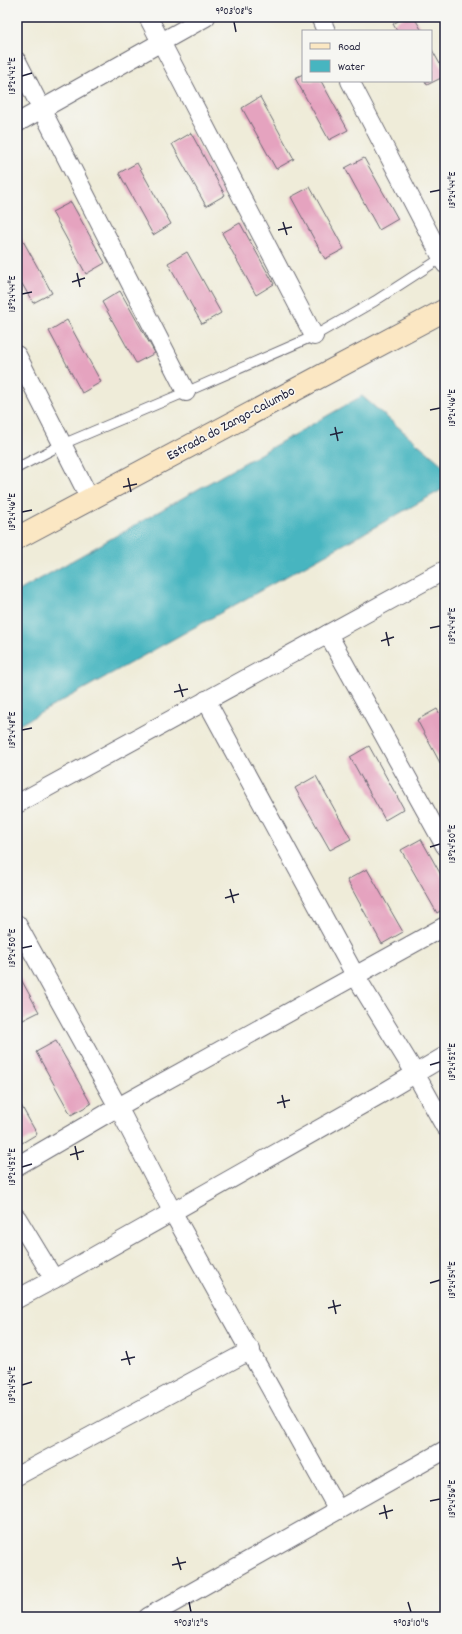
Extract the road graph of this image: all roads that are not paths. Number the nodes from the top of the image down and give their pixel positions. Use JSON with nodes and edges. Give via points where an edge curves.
{"nodes":[{"id":1,"x":148,"y":17,"type":"edge"},
{"id":2,"x":206,"y":17,"type":"edge"},
{"id":3,"x":320,"y":17,"type":"edge"},
{"id":4,"x":326,"y":30,"type":"edge"},
{"id":5,"x":162,"y":42,"type":"junction"},
{"id":6,"x":17,"y":60,"type":"edge"},
{"id":7,"x":351,"y":82,"type":"edge"},
{"id":8,"x":43,"y":109,"type":"junction"},
{"id":9,"x":17,"y":123,"type":"edge"},
{"id":10,"x":444,"y":260,"type":"edge"},
{"id":11,"x":445,"y":310,"type":"edge"},
{"id":12,"x":314,"y":336,"type":"junction"},
{"id":13,"x":17,"y":355,"type":"edge"},
{"id":14,"x":186,"y":392,"type":"junction"},
{"id":15,"x":63,"y":444,"type":"junction"},
{"id":16,"x":17,"y":468,"type":"edge"},
{"id":17,"x":90,"y":499,"type":"junction"},
{"id":18,"x":17,"y":538,"type":"edge"},
{"id":19,"x":445,"y":570,"type":"edge"},
{"id":20,"x":328,"y":634,"type":"junction"},
{"id":21,"x":206,"y":700,"type":"junction"},
{"id":22,"x":17,"y":804,"type":"edge"},
{"id":23,"x":445,"y":846,"type":"edge"},
{"id":24,"x":17,"y":924,"type":"edge"},
{"id":25,"x":445,"y":926,"type":"edge"},
{"id":26,"x":355,"y":975,"type":"junction"},
{"id":27,"x":445,"y":1056,"type":"edge"},
{"id":28,"x":415,"y":1073,"type":"junction"},
{"id":29,"x":118,"y":1107,"type":"junction"},
{"id":30,"x":445,"y":1127,"type":"edge"},
{"id":31,"x":17,"y":1166,"type":"edge"},
{"id":32,"x":172,"y":1211,"type":"junction"},
{"id":33,"x":17,"y":1218,"type":"edge"},
{"id":34,"x":54,"y":1279,"type":"junction"},
{"id":35,"x":17,"y":1299,"type":"edge"},
{"id":36,"x":251,"y":1350,"type":"junction"},
{"id":37,"x":445,"y":1450,"type":"edge"},
{"id":38,"x":17,"y":1476,"type":"edge"},
{"id":39,"x":338,"y":1510,"type":"junction"},
{"id":40,"x":154,"y":1616,"type":"edge"}],
"edges":[{"from":1,"to":5,"type":"street"},
{"from":2,"to":5,"type":"street"},
{"from":3,"to":4,"type":"street"},
{"from":5,"to":8,"type":"street"},
{"from":5,"to":12,"type":"street"},
{"from":6,"to":8,"type":"street"},
{"from":7,"to":10,"type":"street"},
{"from":8,"to":9,"type":"street"},
{"from":8,"to":14,"type":"street"},
{"from":10,"to":12,"type":"lane"},
{"from":11,"to":17,"type":"main road","name":"Estrada do Zango-Calumbo"},
{"from":12,"to":14,"type":"lane"},
{"from":13,"to":15,"type":"street"},
{"from":14,"to":15,"type":"lane"},
{"from":15,"to":16,"type":"lane"},
{"from":15,"to":17,"type":"street"},
{"from":17,"to":18,"type":"main road","name":"Estrada do Zango-Calumbo"},
{"from":19,"to":20,"type":"street"},
{"from":20,"to":21,"type":"street"},
{"from":20,"to":23,"type":"street"},
{"from":21,"to":22,"type":"street"},
{"from":21,"to":26,"type":"street"},
{"from":24,"to":29,"type":"street"},
{"from":25,"to":26,"type":"street"},
{"from":26,"to":28,"type":"street"},
{"from":26,"to":29,"type":"street"},
{"from":27,"to":28,"type":"street"},
{"from":28,"to":30,"type":"street"},
{"from":28,"to":32,"type":"street"},
{"from":29,"to":31,"type":"street"},
{"from":29,"to":32,"type":"street"},
{"from":32,"to":34,"type":"street"},
{"from":32,"to":36,"type":"street"},
{"from":33,"to":34,"type":"street"},
{"from":34,"to":35,"type":"street"},
{"from":36,"to":38,"type":"street"},
{"from":36,"to":39,"type":"street"},
{"from":37,"to":39,"type":"street"},
{"from":39,"to":40,"type":"street"}]}
